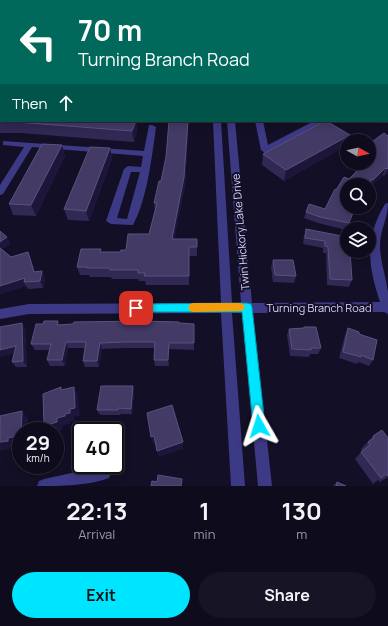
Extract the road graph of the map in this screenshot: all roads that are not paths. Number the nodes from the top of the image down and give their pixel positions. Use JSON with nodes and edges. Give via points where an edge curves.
{"nodes":[{"id":1,"x":217,"y":122,"type":"edge"},
{"id":2,"x":231,"y":122,"type":"edge"},
{"id":3,"x":259,"y":122,"type":"edge"},
{"id":4,"x":304,"y":122,"type":"edge"},
{"id":5,"x":318,"y":122,"type":"edge"},
{"id":6,"x":311,"y":126,"type":"junction"},
{"id":7,"x":152,"y":127,"type":"dead end"},
{"id":8,"x":6,"y":144,"type":"dead end"},
{"id":9,"x":29,"y":145,"type":"junction"},
{"id":10,"x":148,"y":154,"type":"junction"},
{"id":11,"x":145,"y":170,"type":"junction"},
{"id":12,"x":4,"y":180,"type":"edge"},
{"id":13,"x":0,"y":192,"type":"edge"},
{"id":14,"x":388,"y":206,"type":"edge"},
{"id":15,"x":226,"y":307,"type":"junction"},
{"id":16,"x":247,"y":307,"type":"junction"},
{"id":17,"x":388,"y":308,"type":"edge"},
{"id":18,"x":0,"y":314,"type":"edge"},
{"id":19,"x":99,"y":474,"type":"edge"},
{"id":20,"x":44,"y":486,"type":"edge"},
{"id":21,"x":238,"y":486,"type":"edge"},
{"id":22,"x":265,"y":486,"type":"edge"}],
"edges":[{"from":1,"to":15,"type":"street","name":"Twin Hickory Lake Drive"},
{"from":2,"to":16,"type":"street","name":"Twin Hickory Lake Drive"},
{"from":3,"to":6,"type":"street","via":[[265,150]]},
{"from":4,"to":6,"type":"street"},
{"from":5,"to":6,"type":"street"},
{"from":7,"to":10,"type":"street"},
{"from":8,"to":9,"type":"street"},
{"from":9,"to":10,"type":"street"},
{"from":9,"to":12,"type":"street"},
{"from":10,"to":11,"type":"street"},
{"from":11,"to":11,"type":"street","via":[[128,169],[111,221],[130,223]]},
{"from":12,"to":13,"type":"street"},
{"from":14,"to":17,"type":"street","via":[[379,223],[375,248],[379,282]]},
{"from":15,"to":16,"type":"street","name":"Turning Branch Road"},
{"from":15,"to":18,"type":"street","name":"Turning Branch Road","via":[[29,309]]},
{"from":15,"to":21,"type":"street","name":"Twin Hickory Lake Drive"},
{"from":16,"to":17,"type":"street","name":"Turning Branch Road"},
{"from":16,"to":22,"type":"street","name":"Twin Hickory Lake Drive"},
{"from":19,"to":20,"type":"street"}]}
